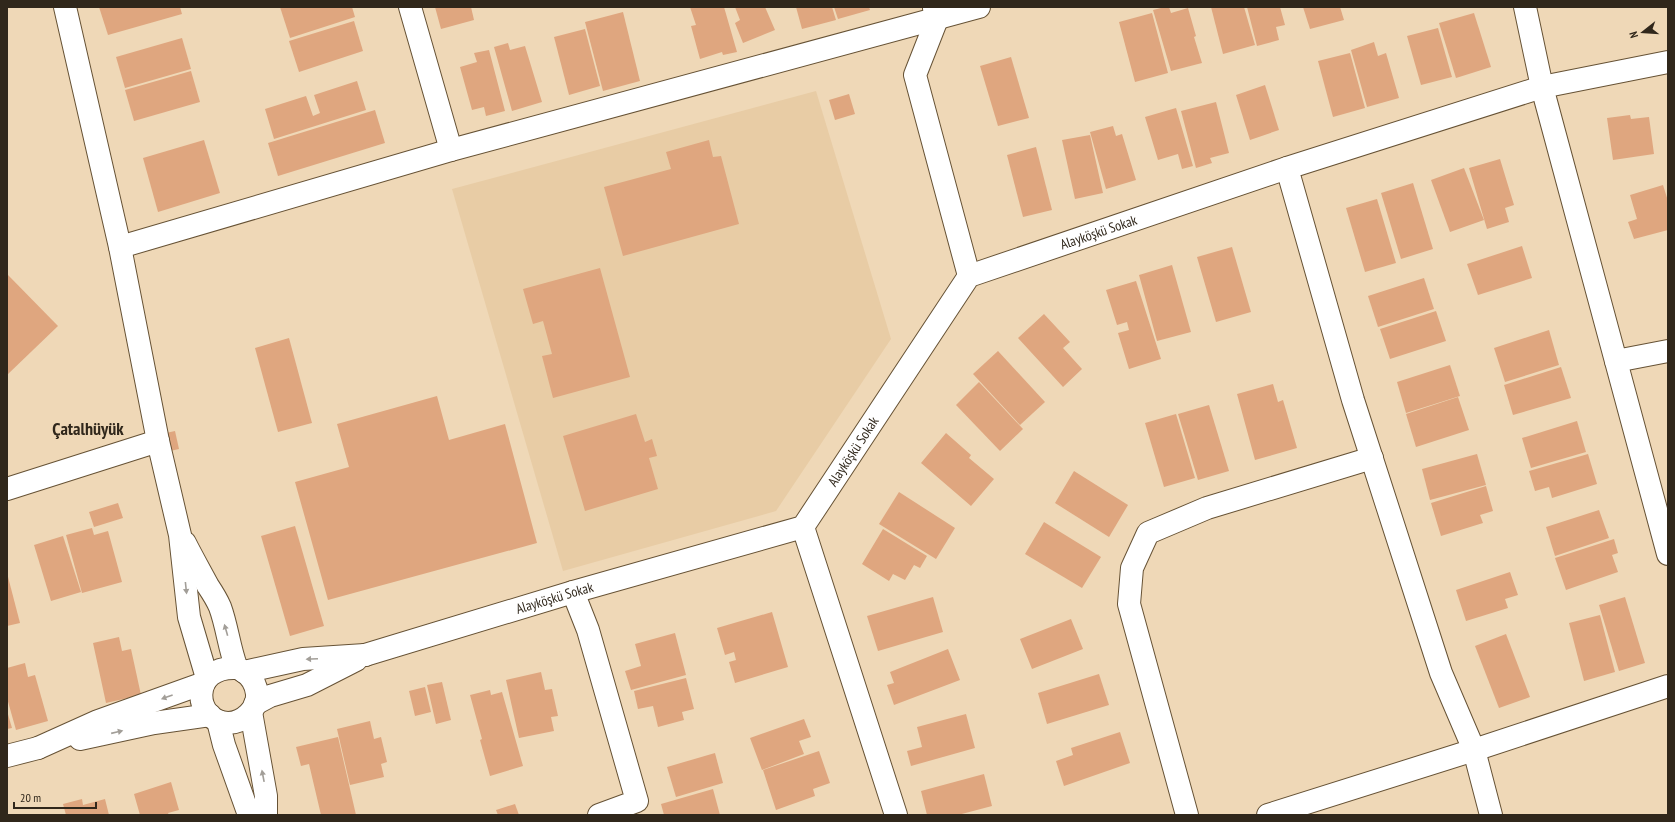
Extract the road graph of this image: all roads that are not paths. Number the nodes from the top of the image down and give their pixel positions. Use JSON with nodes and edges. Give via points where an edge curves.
{"nodes":[{"id":1,"x":65,"y":7,"type":"edge"},
{"id":2,"x":410,"y":7,"type":"edge"},
{"id":3,"x":979,"y":7,"type":"edge"},
{"id":4,"x":1525,"y":7,"type":"edge"},
{"id":5,"x":935,"y":13,"type":"edge"},
{"id":6,"x":1668,"y":62,"type":"edge"},
{"id":7,"x":1542,"y":87,"type":"junction"},
{"id":8,"x":451,"y":150,"type":"junction"},
{"id":9,"x":1287,"y":168,"type":"junction"},
{"id":10,"x":120,"y":247,"type":"junction"},
{"id":11,"x":969,"y":276,"type":"junction"},
{"id":12,"x":1668,"y":351,"type":"edge"},
{"id":13,"x":1616,"y":361,"type":"junction"},
{"id":14,"x":158,"y":441,"type":"junction"},
{"id":15,"x":1372,"y":458,"type":"junction"},
{"id":16,"x":7,"y":490,"type":"edge"},
{"id":17,"x":802,"y":527,"type":"junction"},
{"id":18,"x":180,"y":535,"type":"junction"},
{"id":19,"x":1668,"y":554,"type":"edge"},
{"id":20,"x":573,"y":592,"type":"junction"},
{"id":21,"x":365,"y":655,"type":"junction"},
{"id":22,"x":241,"y":670,"type":"junction"},
{"id":23,"x":205,"y":680,"type":"junction"},
{"id":24,"x":1668,"y":686,"type":"edge"},
{"id":25,"x":253,"y":708,"type":"junction"},
{"id":26,"x":214,"y":718,"type":"junction"},
{"id":27,"x":38,"y":748,"type":"junction"},
{"id":28,"x":1474,"y":750,"type":"junction"},
{"id":29,"x":7,"y":756,"type":"edge"},
{"id":30,"x":249,"y":815,"type":"edge"},
{"id":31,"x":266,"y":815,"type":"edge"},
{"id":32,"x":599,"y":815,"type":"edge"},
{"id":33,"x":896,"y":815,"type":"edge"},
{"id":34,"x":1187,"y":815,"type":"edge"},
{"id":35,"x":1268,"y":815,"type":"edge"},
{"id":36,"x":1491,"y":815,"type":"edge"}],
"edges":[{"from":1,"to":10,"type":"street"},
{"from":2,"to":8,"type":"street"},
{"from":3,"to":5,"type":"street"},
{"from":4,"to":7,"type":"street"},
{"from":5,"to":8,"type":"street"},
{"from":5,"to":11,"type":"street","via":[[916,75]]},
{"from":6,"to":7,"type":"street","name":"Alayköşkü Sokak"},
{"from":7,"to":9,"type":"street","name":"Alayköşkü Sokak"},
{"from":7,"to":13,"type":"street"},
{"from":8,"to":10,"type":"street"},
{"from":9,"to":11,"type":"street","name":"Alayköşkü Sokak"},
{"from":9,"to":15,"type":"street"},
{"from":10,"to":14,"type":"street"},
{"from":11,"to":17,"type":"street","name":"Alayköşkü Sokak"},
{"from":12,"to":13,"type":"street"},
{"from":13,"to":19,"type":"street"},
{"from":14,"to":16,"type":"street"},
{"from":14,"to":18,"type":"street"},
{"from":15,"to":28,"type":"street","via":[[1441,673]]},
{"from":15,"to":34,"type":"street","via":[[1207,508],[1148,533],[1132,568],[1129,604]]},
{"from":17,"to":20,"type":"street","name":"Alayköşkü Sokak"},
{"from":17,"to":33,"type":"street"},
{"from":22,"to":18,"type":"street","one_way":true,"via":[[220,606]]},
{"from":18,"to":23,"type":"street","one_way":true,"via":[[189,617]]},
{"from":20,"to":21,"type":"street","name":"Alayköşkü Sokak"},
{"from":20,"to":32,"type":"street","via":[[588,630],[637,801]]},
{"from":21,"to":22,"type":"street","one_way":true,"via":[[303,659]]},
{"from":21,"to":25,"type":"street","via":[[307,685],[270,696]]},
{"from":22,"to":23,"type":"street","via":[[227,667],[218,669]]},
{"from":22,"to":25,"type":"street","via":[[251,678],[255,686],[257,695]]},
{"from":23,"to":26,"type":"street","via":[[201,691],[202,700],[204,708]]},
{"from":23,"to":27,"type":"street","one_way":true,"via":[[98,721]]},
{"from":24,"to":28,"type":"street"},
{"from":25,"to":26,"type":"street","via":[[244,719],[236,722],[227,723]]},
{"from":31,"to":25,"type":"street","one_way":true,"via":[[266,796]]},
{"from":27,"to":26,"type":"street","one_way":true,"via":[[154,723]]},
{"from":26,"to":30,"type":"street"},
{"from":27,"to":29,"type":"street"},
{"from":28,"to":35,"type":"street"},
{"from":28,"to":36,"type":"street"}]}
